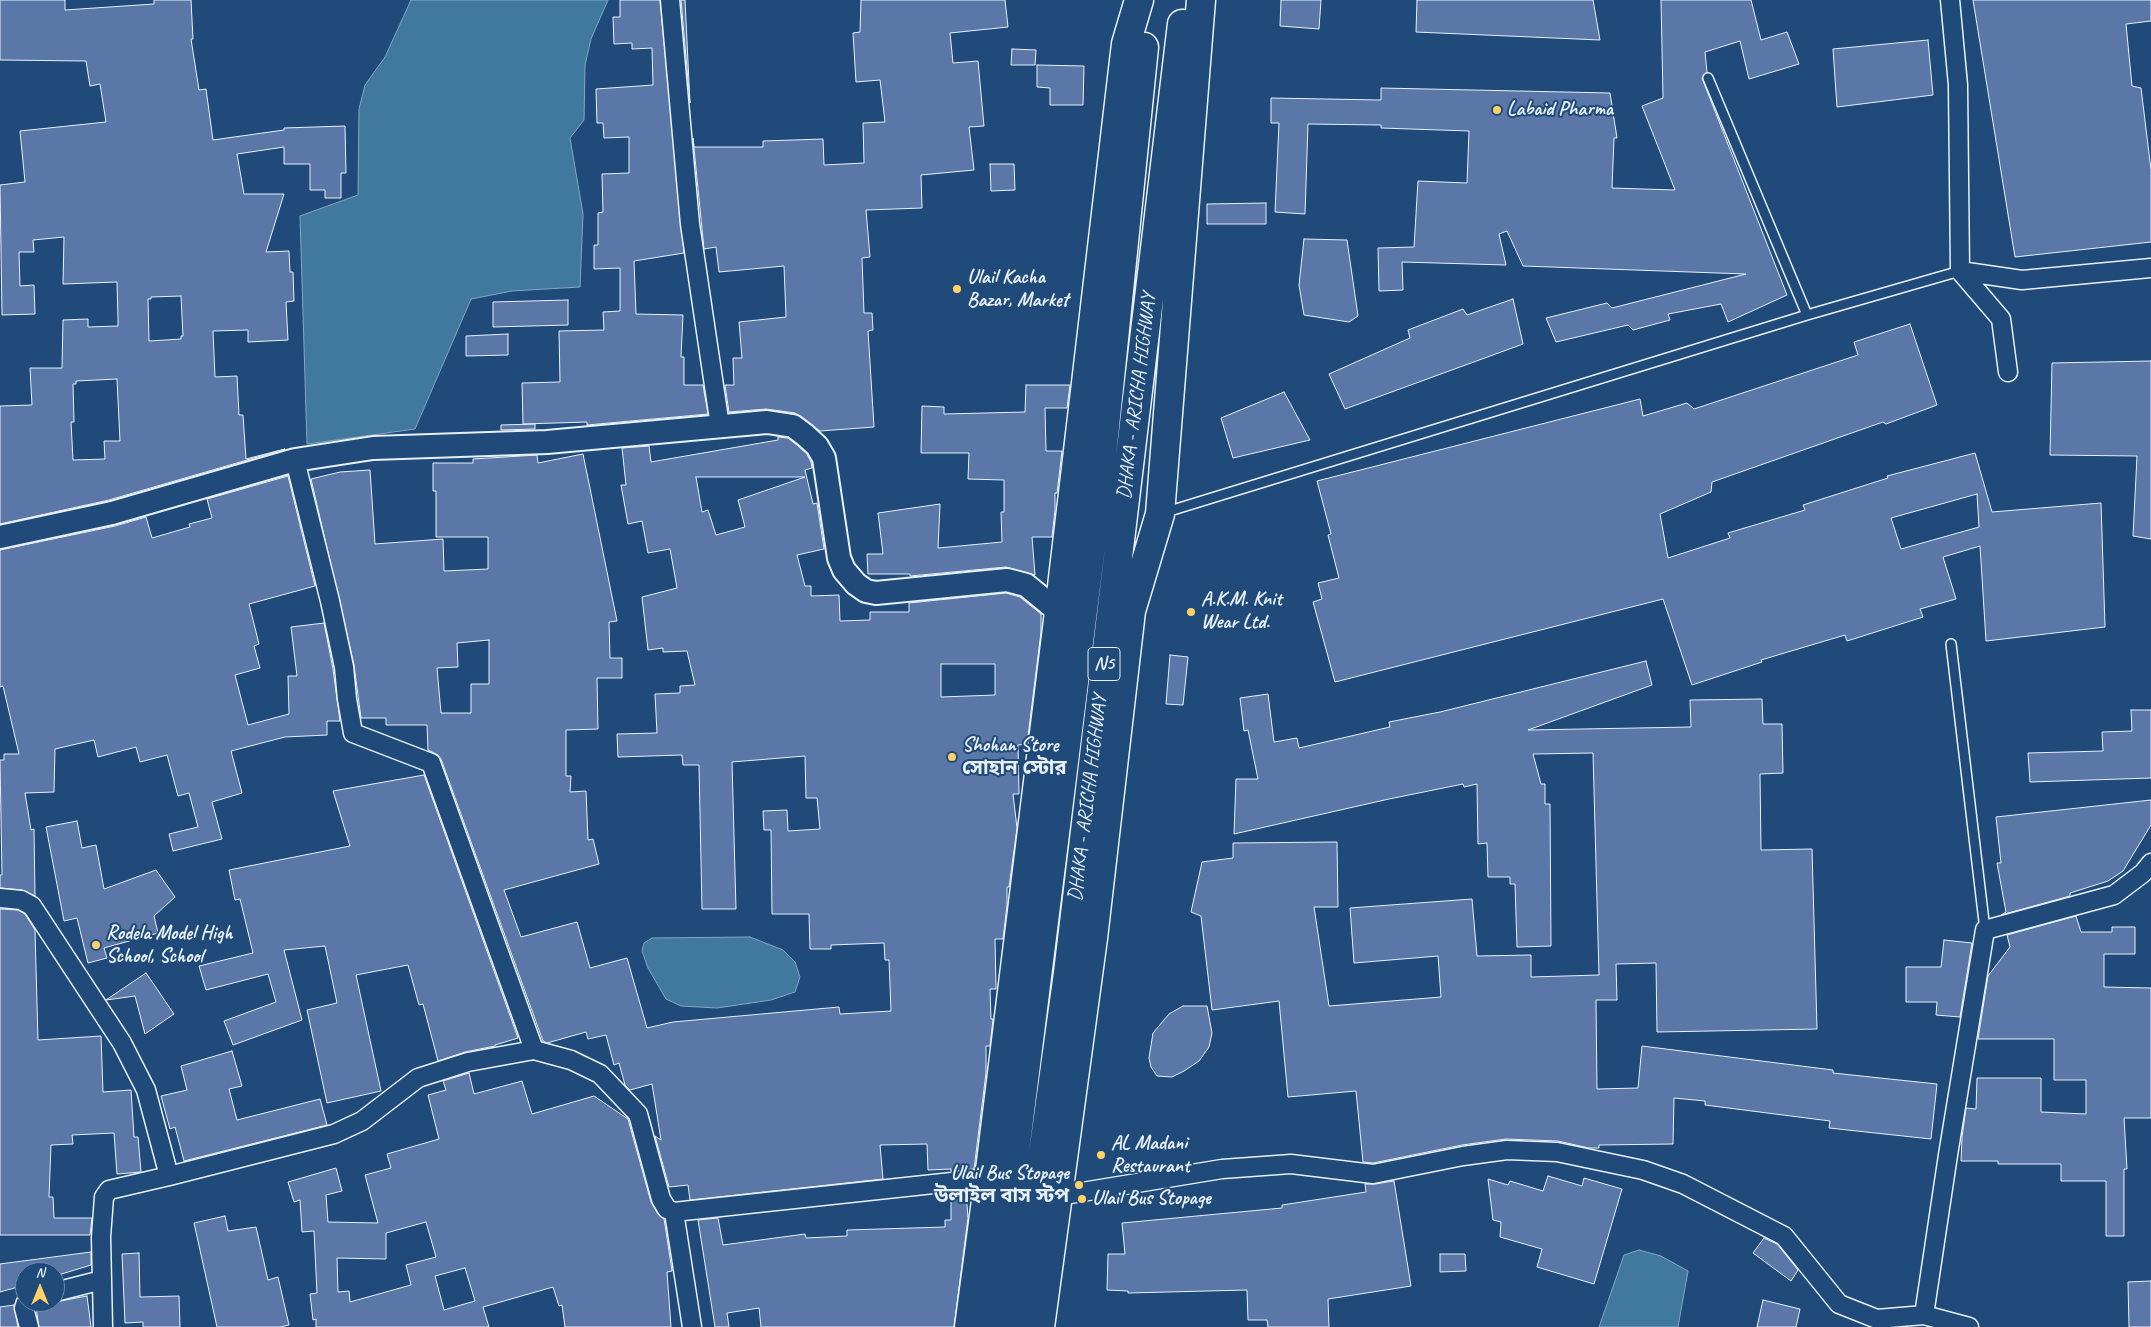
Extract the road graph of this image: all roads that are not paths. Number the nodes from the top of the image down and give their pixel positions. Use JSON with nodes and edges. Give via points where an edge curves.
{"nodes":[{"id":1,"x":670,"y":0,"type":"edge"},
{"id":2,"x":1139,"y":0,"type":"edge"},
{"id":3,"x":1149,"y":0,"type":"edge"},
{"id":4,"x":1185,"y":0,"type":"edge"},
{"id":5,"x":1201,"y":0,"type":"edge"},
{"id":6,"x":1950,"y":0,"type":"edge"},
{"id":7,"x":1708,"y":78,"type":"dead end"},
{"id":8,"x":2151,"y":268,"type":"edge"},
{"id":9,"x":1960,"y":271,"type":"junction"},
{"id":10,"x":1807,"y":315,"type":"junction"},
{"id":11,"x":2008,"y":372,"type":"dead end"},
{"id":12,"x":720,"y":426,"type":"junction"},
{"id":13,"x":294,"y":460,"type":"junction"},
{"id":14,"x":1160,"y":514,"type":"junction"},
{"id":15,"x":0,"y":537,"type":"edge"},
{"id":16,"x":1059,"y":612,"type":"junction"},
{"id":17,"x":1951,"y":644,"type":"dead end"},
{"id":18,"x":2148,"y":871,"type":"edge"},
{"id":19,"x":0,"y":898,"type":"edge"},
{"id":20,"x":1985,"y":930,"type":"junction"},
{"id":21,"x":534,"y":1050,"type":"junction"},
{"id":22,"x":169,"y":1176,"type":"junction"},
{"id":23,"x":989,"y":1178,"type":"junction"},
{"id":24,"x":1058,"y":1196,"type":"junction"},
{"id":25,"x":674,"y":1212,"type":"junction"},
{"id":26,"x":102,"y":1280,"type":"junction"},
{"id":27,"x":65,"y":1289,"type":"edge"},
{"id":28,"x":25,"y":1312,"type":"edge"},
{"id":29,"x":1924,"y":1315,"type":"junction"},
{"id":30,"x":29,"y":1327,"type":"edge"},
{"id":31,"x":104,"y":1327,"type":"edge"},
{"id":32,"x":692,"y":1327,"type":"edge"},
{"id":33,"x":968,"y":1327,"type":"edge"},
{"id":34,"x":993,"y":1327,"type":"edge"},
{"id":35,"x":1019,"y":1327,"type":"edge"},
{"id":36,"x":1040,"y":1327,"type":"edge"},
{"id":37,"x":1969,"y":1327,"type":"edge"}],
"edges":[{"from":1,"to":12,"type":"street","via":[[690,224]]},
{"from":2,"to":16,"type":"highway","via":[[1126,44]]},
{"from":3,"to":34,"type":"highway","name":"DHAKA - ARICHA HIGHWAY","number":"N5","via":[[1100,475]]},
{"from":4,"to":35,"type":"highway","name":"DHAKA - ARICHA HIGHWAY","number":"N5","via":[[1068,973]]},
{"from":5,"to":14,"type":"highway"},
{"from":6,"to":9,"type":"street","via":[[1958,86]]},
{"from":7,"to":10,"type":"lane"},
{"from":8,"to":9,"type":"street","via":[[2022,280]]},
{"from":9,"to":10,"type":"lane"},
{"from":9,"to":11,"type":"street","via":[[2001,319]]},
{"from":10,"to":14,"type":"lane"},
{"from":12,"to":13,"type":"street","via":[[547,442],[373,448]]},
{"from":12,"to":16,"type":"street","via":[[767,422],[793,426],[817,446],[824,458],[839,558],[849,578],[866,591],[876,593],[1007,580],[1026,585]]},
{"from":13,"to":15,"type":"street","via":[[112,513]]},
{"from":13,"to":21,"type":"street","via":[[330,601],[353,733],[431,763]]},
{"from":14,"to":24,"type":"highway","via":[[1131,611],[1093,938]]},
{"from":16,"to":23,"type":"highway"},
{"from":17,"to":20,"type":"lane"},
{"from":18,"to":20,"type":"street","via":[[2114,895]]},
{"from":19,"to":22,"type":"street","via":[[21,900],[32,906],[122,1043],[146,1090]]},
{"from":20,"to":29,"type":"street"},
{"from":21,"to":22,"type":"street","via":[[468,1062],[418,1078],[362,1121],[334,1134]]},
{"from":21,"to":25,"type":"street","via":[[571,1060],[600,1074],[638,1114],[661,1199],[667,1209]]},
{"from":22,"to":26,"type":"street","via":[[109,1190],[104,1197]]},
{"from":23,"to":25,"type":"street"},
{"from":23,"to":33,"type":"highway"},
{"from":24,"to":29,"type":"street","via":[[1222,1169],[1291,1164],[1373,1174],[1507,1150],[1557,1152],[1643,1170],[1683,1184],[1784,1236],[1839,1304],[1877,1319]]},
{"from":24,"to":36,"type":"highway"},
{"from":25,"to":32,"type":"street"},
{"from":26,"to":27,"type":"street"},
{"from":26,"to":31,"type":"street"},
{"from":28,"to":30,"type":"street"},
{"from":29,"to":37,"type":"street"}]}
